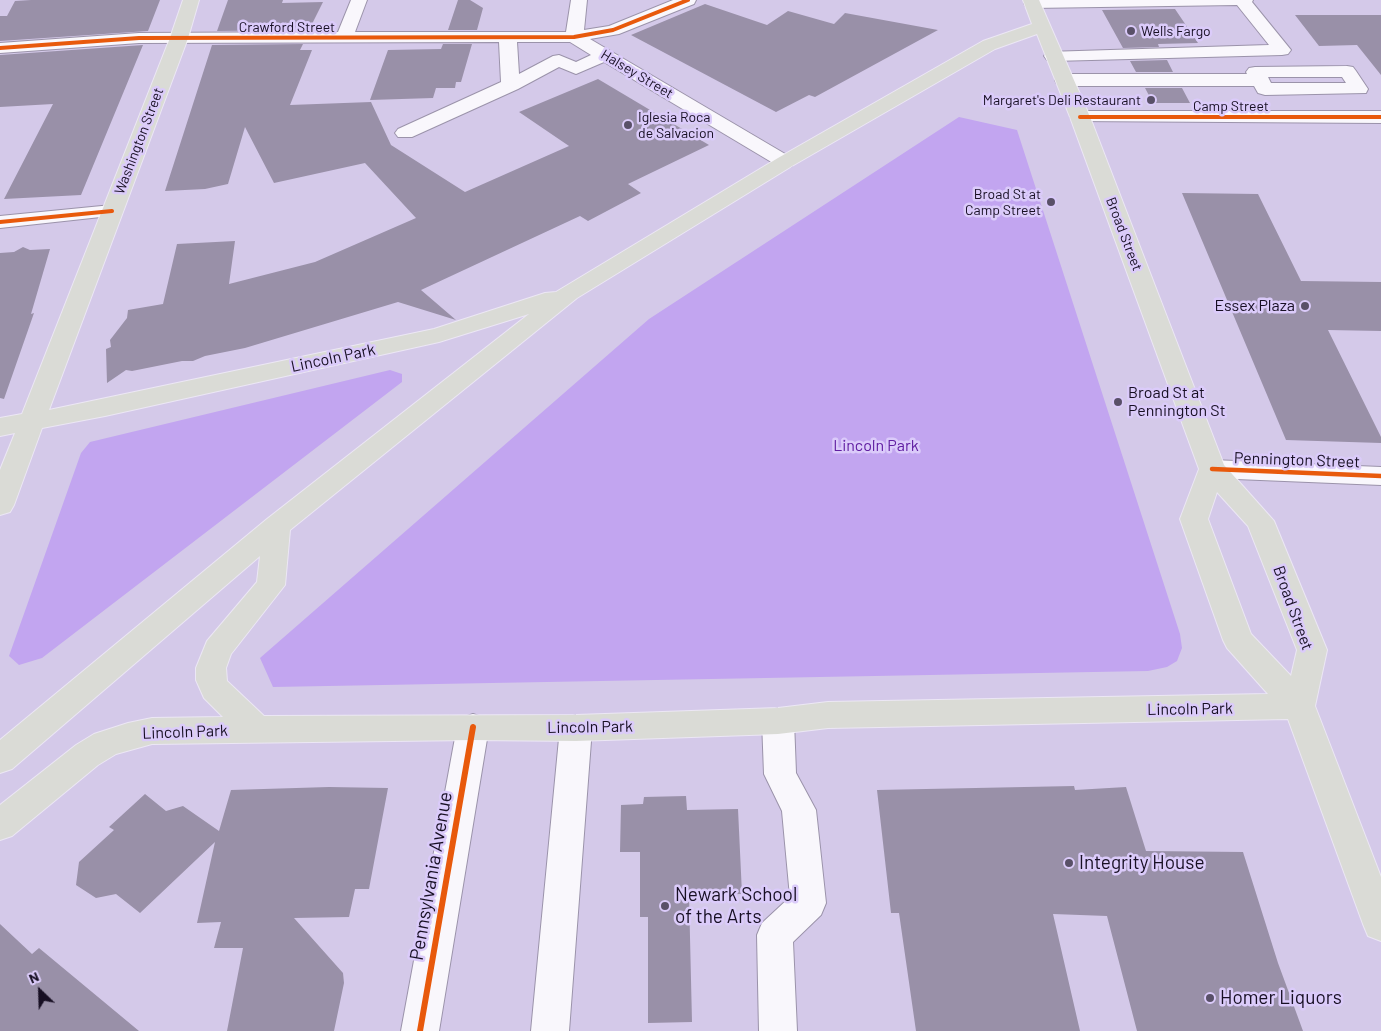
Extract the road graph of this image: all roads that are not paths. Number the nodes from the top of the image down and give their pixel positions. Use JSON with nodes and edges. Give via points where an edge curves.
{"nodes":[{"id":1,"x":191,"y":0,"type":"edge"},
{"id":2,"x":359,"y":0,"type":"edge"},
{"id":3,"x":579,"y":0,"type":"edge"},
{"id":4,"x":688,"y":0,"type":"edge"},
{"id":5,"x":1244,"y":0,"type":"edge"},
{"id":6,"x":1032,"y":2,"type":"edge"},
{"id":7,"x":1041,"y":27,"type":"junction"},
{"id":8,"x":574,"y":37,"type":"junction"},
{"id":9,"x":179,"y":38,"type":"junction"},
{"id":10,"x":344,"y":38,"type":"junction"},
{"id":11,"x":508,"y":38,"type":"junction"},
{"id":12,"x":0,"y":48,"type":"edge"},
{"id":13,"x":605,"y":56,"type":"junction"},
{"id":14,"x":1054,"y":56,"type":"junction"},
{"id":15,"x":1064,"y":80,"type":"junction"},
{"id":16,"x":1260,"y":80,"type":"dead end"},
{"id":17,"x":510,"y":85,"type":"junction"},
{"id":18,"x":1381,"y":117,"type":"edge"},
{"id":19,"x":1080,"y":118,"type":"junction"},
{"id":20,"x":405,"y":133,"type":"dead end"},
{"id":21,"x":785,"y":162,"type":"junction"},
{"id":22,"x":112,"y":211,"type":"junction"},
{"id":23,"x":0,"y":222,"type":"edge"},
{"id":24,"x":569,"y":293,"type":"junction"},
{"id":25,"x":33,"y":422,"type":"junction"},
{"id":26,"x":0,"y":427,"type":"edge"},
{"id":27,"x":1212,"y":469,"type":"junction"},
{"id":28,"x":1381,"y":476,"type":"edge"},
{"id":29,"x":0,"y":505,"type":"edge"},
{"id":30,"x":277,"y":526,"type":"junction"},
{"id":31,"x":1299,"y":706,"type":"junction"},
{"id":32,"x":778,"y":721,"type":"junction"},
{"id":33,"x":473,"y":727,"type":"junction"},
{"id":34,"x":576,"y":728,"type":"junction"},
{"id":35,"x":257,"y":730,"type":"junction"},
{"id":36,"x":0,"y":759,"type":"edge"},
{"id":37,"x":0,"y":825,"type":"edge"},
{"id":38,"x":1373,"y":881,"type":"edge"},
{"id":39,"x":1381,"y":924,"type":"edge"},
{"id":40,"x":420,"y":1031,"type":"edge"},
{"id":41,"x":550,"y":1031,"type":"edge"},
{"id":42,"x":778,"y":1031,"type":"edge"}],
"edges":[{"from":1,"to":9,"type":"main road","name":"Washington Street"},
{"from":2,"to":10,"type":"street"},
{"from":3,"to":8,"type":"street"},
{"from":4,"to":8,"type":"street","name":"Crawford Street","via":[[613,30]]},
{"from":5,"to":6,"type":"street"},
{"from":5,"to":14,"type":"street","via":[[1282,50]]},
{"from":6,"to":7,"type":"main road","name":"Broad Street"},
{"from":7,"to":14,"type":"main road","name":"Broad Street"},
{"from":7,"to":21,"type":"main road","name":"Lincoln Park","via":[[989,45]]},
{"from":8,"to":11,"type":"street","name":"Crawford Street"},
{"from":8,"to":13,"type":"street","name":"Halsey Street"},
{"from":9,"to":10,"type":"street","name":"Crawford Street"},
{"from":9,"to":12,"type":"street","name":"Crawford Street"},
{"from":9,"to":22,"type":"main road","name":"Washington Street"},
{"from":10,"to":11,"type":"street","name":"Crawford Street"},
{"from":11,"to":17,"type":"street"},
{"from":13,"to":17,"type":"street","via":[[576,70],[559,60]]},
{"from":13,"to":21,"type":"street","name":"Halsey Street"},
{"from":14,"to":15,"type":"main road","name":"Broad Street"},
{"from":15,"to":16,"type":"street"},
{"from":15,"to":19,"type":"main road","name":"Broad Street"},
{"from":17,"to":20,"type":"street"},
{"from":18,"to":19,"type":"street","name":"Camp Street"},
{"from":19,"to":27,"type":"main road","name":"Broad Street"},
{"from":21,"to":24,"type":"main road","name":"Lincoln Park"},
{"from":22,"to":23,"type":"street"},
{"from":22,"to":25,"type":"main road","name":"Washington Street"},
{"from":24,"to":25,"type":"main road","name":"Lincoln Park","via":[[439,335]]},
{"from":24,"to":30,"type":"main road","name":"Lincoln Park"},
{"from":25,"to":26,"type":"main road","name":"Lincoln Park"},
{"from":25,"to":29,"type":"main road"},
{"from":27,"to":28,"type":"street","name":"Pennington Street"},
{"from":27,"to":31,"type":"main road","name":"Broad Street","via":[[1260,521],[1312,650]]},
{"from":27,"to":31,"type":"main road","via":[[1194,519],[1238,640]]},
{"from":30,"to":35,"type":"main road","via":[[271,585],[218,649],[211,668],[215,689]]},
{"from":30,"to":36,"type":"main road","name":"Lincoln Park"},
{"from":31,"to":32,"type":"main road","name":"Lincoln Park","via":[[828,715]]},
{"from":31,"to":38,"type":"main road"},
{"from":32,"to":34,"type":"main road","name":"Lincoln Park"},
{"from":32,"to":42,"type":"street","via":[[780,774],[799,810],[808,903],[775,935]]},
{"from":33,"to":34,"type":"main road","name":"Lincoln Park"},
{"from":33,"to":35,"type":"main road","name":"Lincoln Park"},
{"from":33,"to":40,"type":"street","name":"Pennsylvania Avenue"},
{"from":34,"to":41,"type":"street"},
{"from":35,"to":37,"type":"main road","name":"Lincoln Park","via":[[152,731],[106,744],[87,755]]},
{"from":38,"to":39,"type":"main road"}]}
